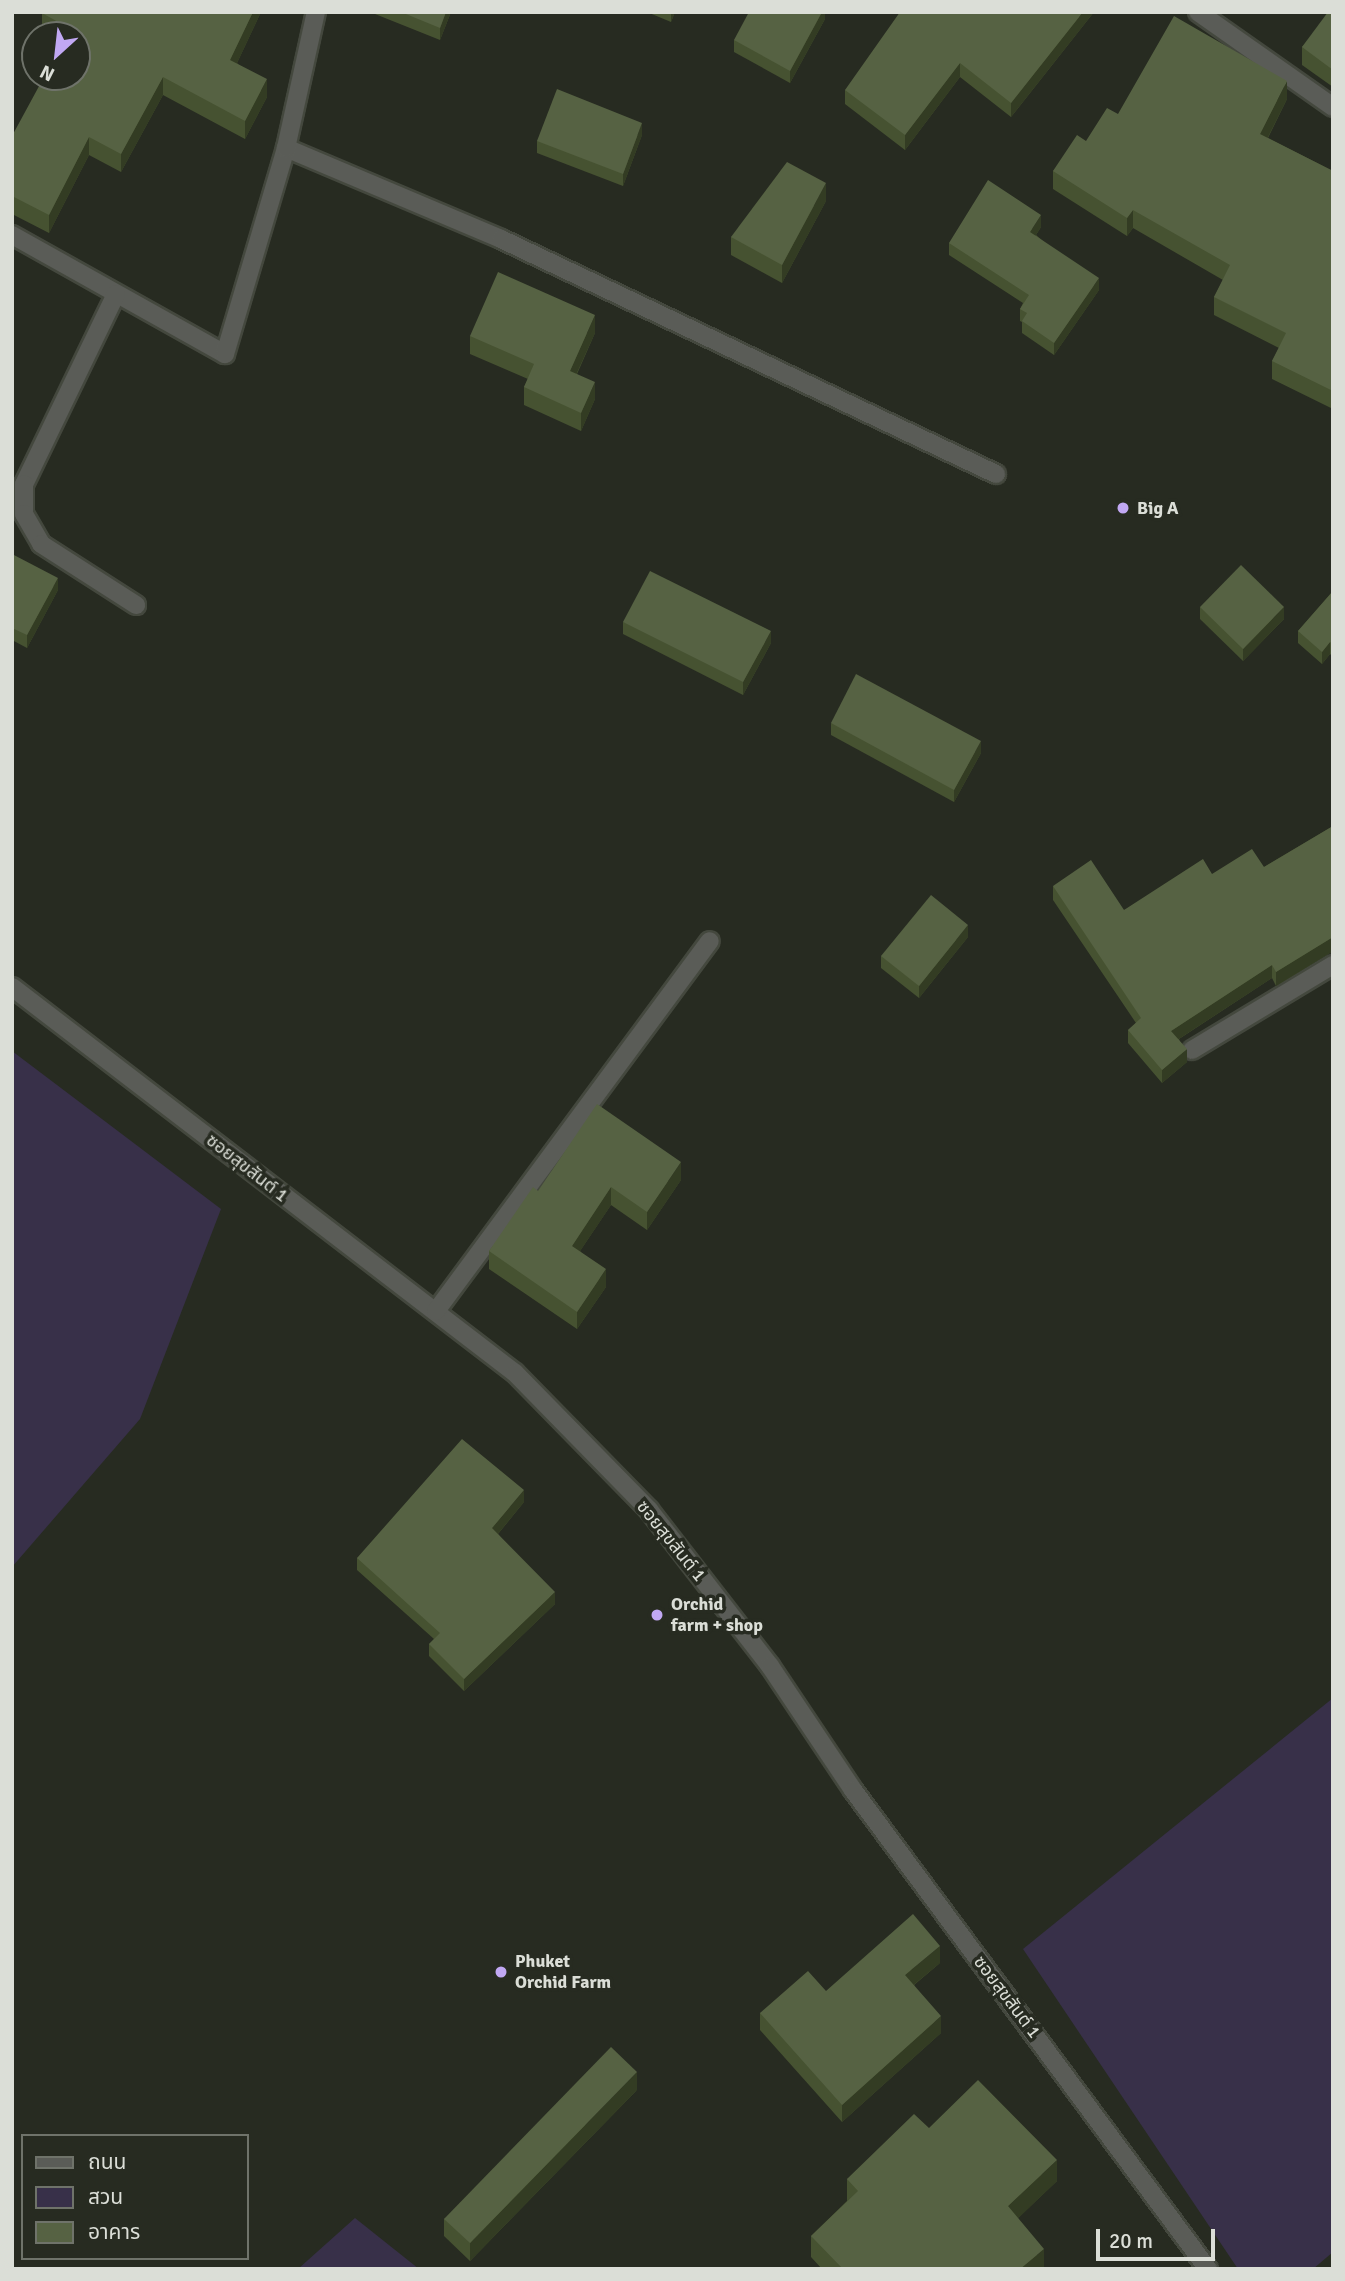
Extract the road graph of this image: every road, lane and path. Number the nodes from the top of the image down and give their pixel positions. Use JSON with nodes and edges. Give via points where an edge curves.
{"nodes":[{"id":1,"x":316,"y":12,"type":"edge"},
{"id":2,"x":1198,"y":12,"type":"edge"},
{"id":3,"x":1333,"y":107,"type":"edge"},
{"id":4,"x":286,"y":148,"type":"junction"},
{"id":5,"x":12,"y":234,"type":"edge"},
{"id":6,"x":116,"y":295,"type":"junction"},
{"id":7,"x":996,"y":474,"type":"dead end"},
{"id":8,"x":136,"y":605,"type":"dead end"},
{"id":9,"x":710,"y":941,"type":"dead end"},
{"id":10,"x":1333,"y":965,"type":"edge"},
{"id":11,"x":12,"y":987,"type":"edge"},
{"id":12,"x":1192,"y":1050,"type":"dead end"},
{"id":13,"x":436,"y":1311,"type":"junction"},
{"id":14,"x":1208,"y":2269,"type":"edge"}],
"edges":[{"from":1,"to":4,"type":"street"},
{"from":2,"to":3,"type":"street"},
{"from":4,"to":6,"type":"street","via":[[225,354]]},
{"from":4,"to":7,"type":"street","via":[[501,239]]},
{"from":5,"to":6,"type":"street"},
{"from":6,"to":8,"type":"street","via":[[24,485],[24,514],[41,544]]},
{"from":9,"to":13,"type":"street"},
{"from":10,"to":12,"type":"street"},
{"from":11,"to":13,"type":"street","name":"ซอยสุขสันต์ 1"},
{"from":13,"to":14,"type":"street","name":"ซอยสุขสันต์ 1","via":[[515,1373],[649,1510],[770,1666],[853,1790]]}]}
